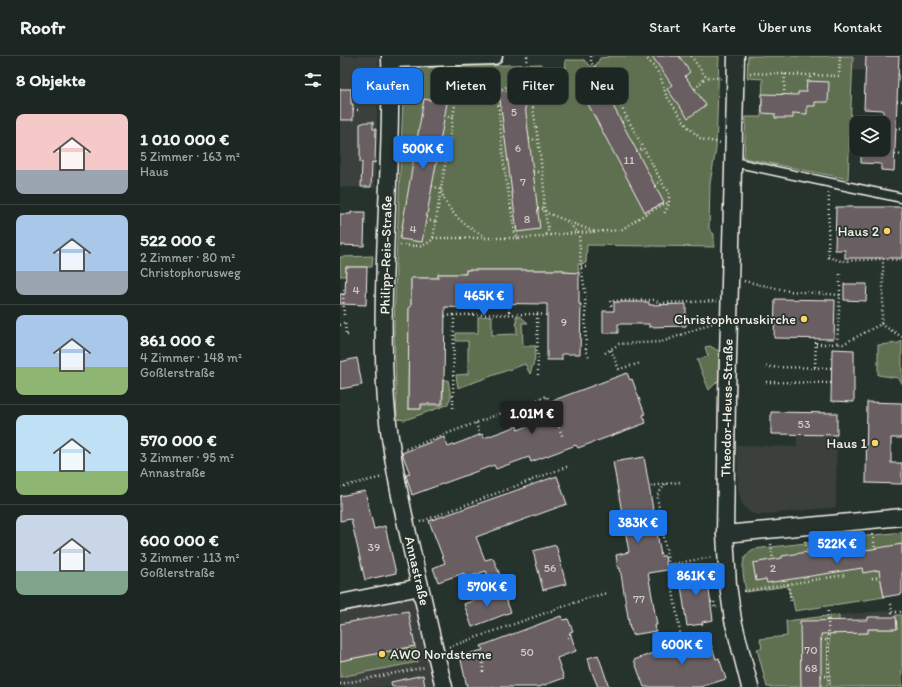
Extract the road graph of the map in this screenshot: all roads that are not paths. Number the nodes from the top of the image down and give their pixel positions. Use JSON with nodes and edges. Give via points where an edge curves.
{"nodes":[{"id":1,"x":494,"y":56,"type":"edge"},
{"id":2,"x":736,"y":56,"type":"edge"},
{"id":3,"x":390,"y":58,"type":"edge"},
{"id":4,"x":733,"y":162,"type":"junction"},
{"id":5,"x":902,"y":198,"type":"edge"},
{"id":6,"x":392,"y":454,"type":"joint"},
{"id":7,"x":902,"y":517,"type":"edge"},
{"id":8,"x":725,"y":534,"type":"junction"},
{"id":9,"x":420,"y":587,"type":"junction"},
{"id":10,"x":340,"y":602,"type":"edge"},
{"id":11,"x":444,"y":687,"type":"edge"},
{"id":12,"x":750,"y":687,"type":"edge"}],
"edges":[{"from":1,"to":3,"type":"street"},
{"from":2,"to":4,"type":"street","name":"Theodor-Heuss-Straße"},
{"from":3,"to":6,"type":"street","name":"Philipp-Reis-Straße","via":[[384,331],[386,400]]},
{"from":4,"to":5,"type":"lane"},
{"from":4,"to":8,"type":"street","name":"Theodor-Heuss-Straße"},
{"from":6,"to":9,"type":"street","name":"Annastraße"},
{"from":7,"to":8,"type":"street"},
{"from":8,"to":12,"type":"street","name":"Theodor-Heuss-Straße","via":[[729,593]]},
{"from":9,"to":10,"type":"street"},
{"from":9,"to":11,"type":"street","name":"Annastraße"}]}
